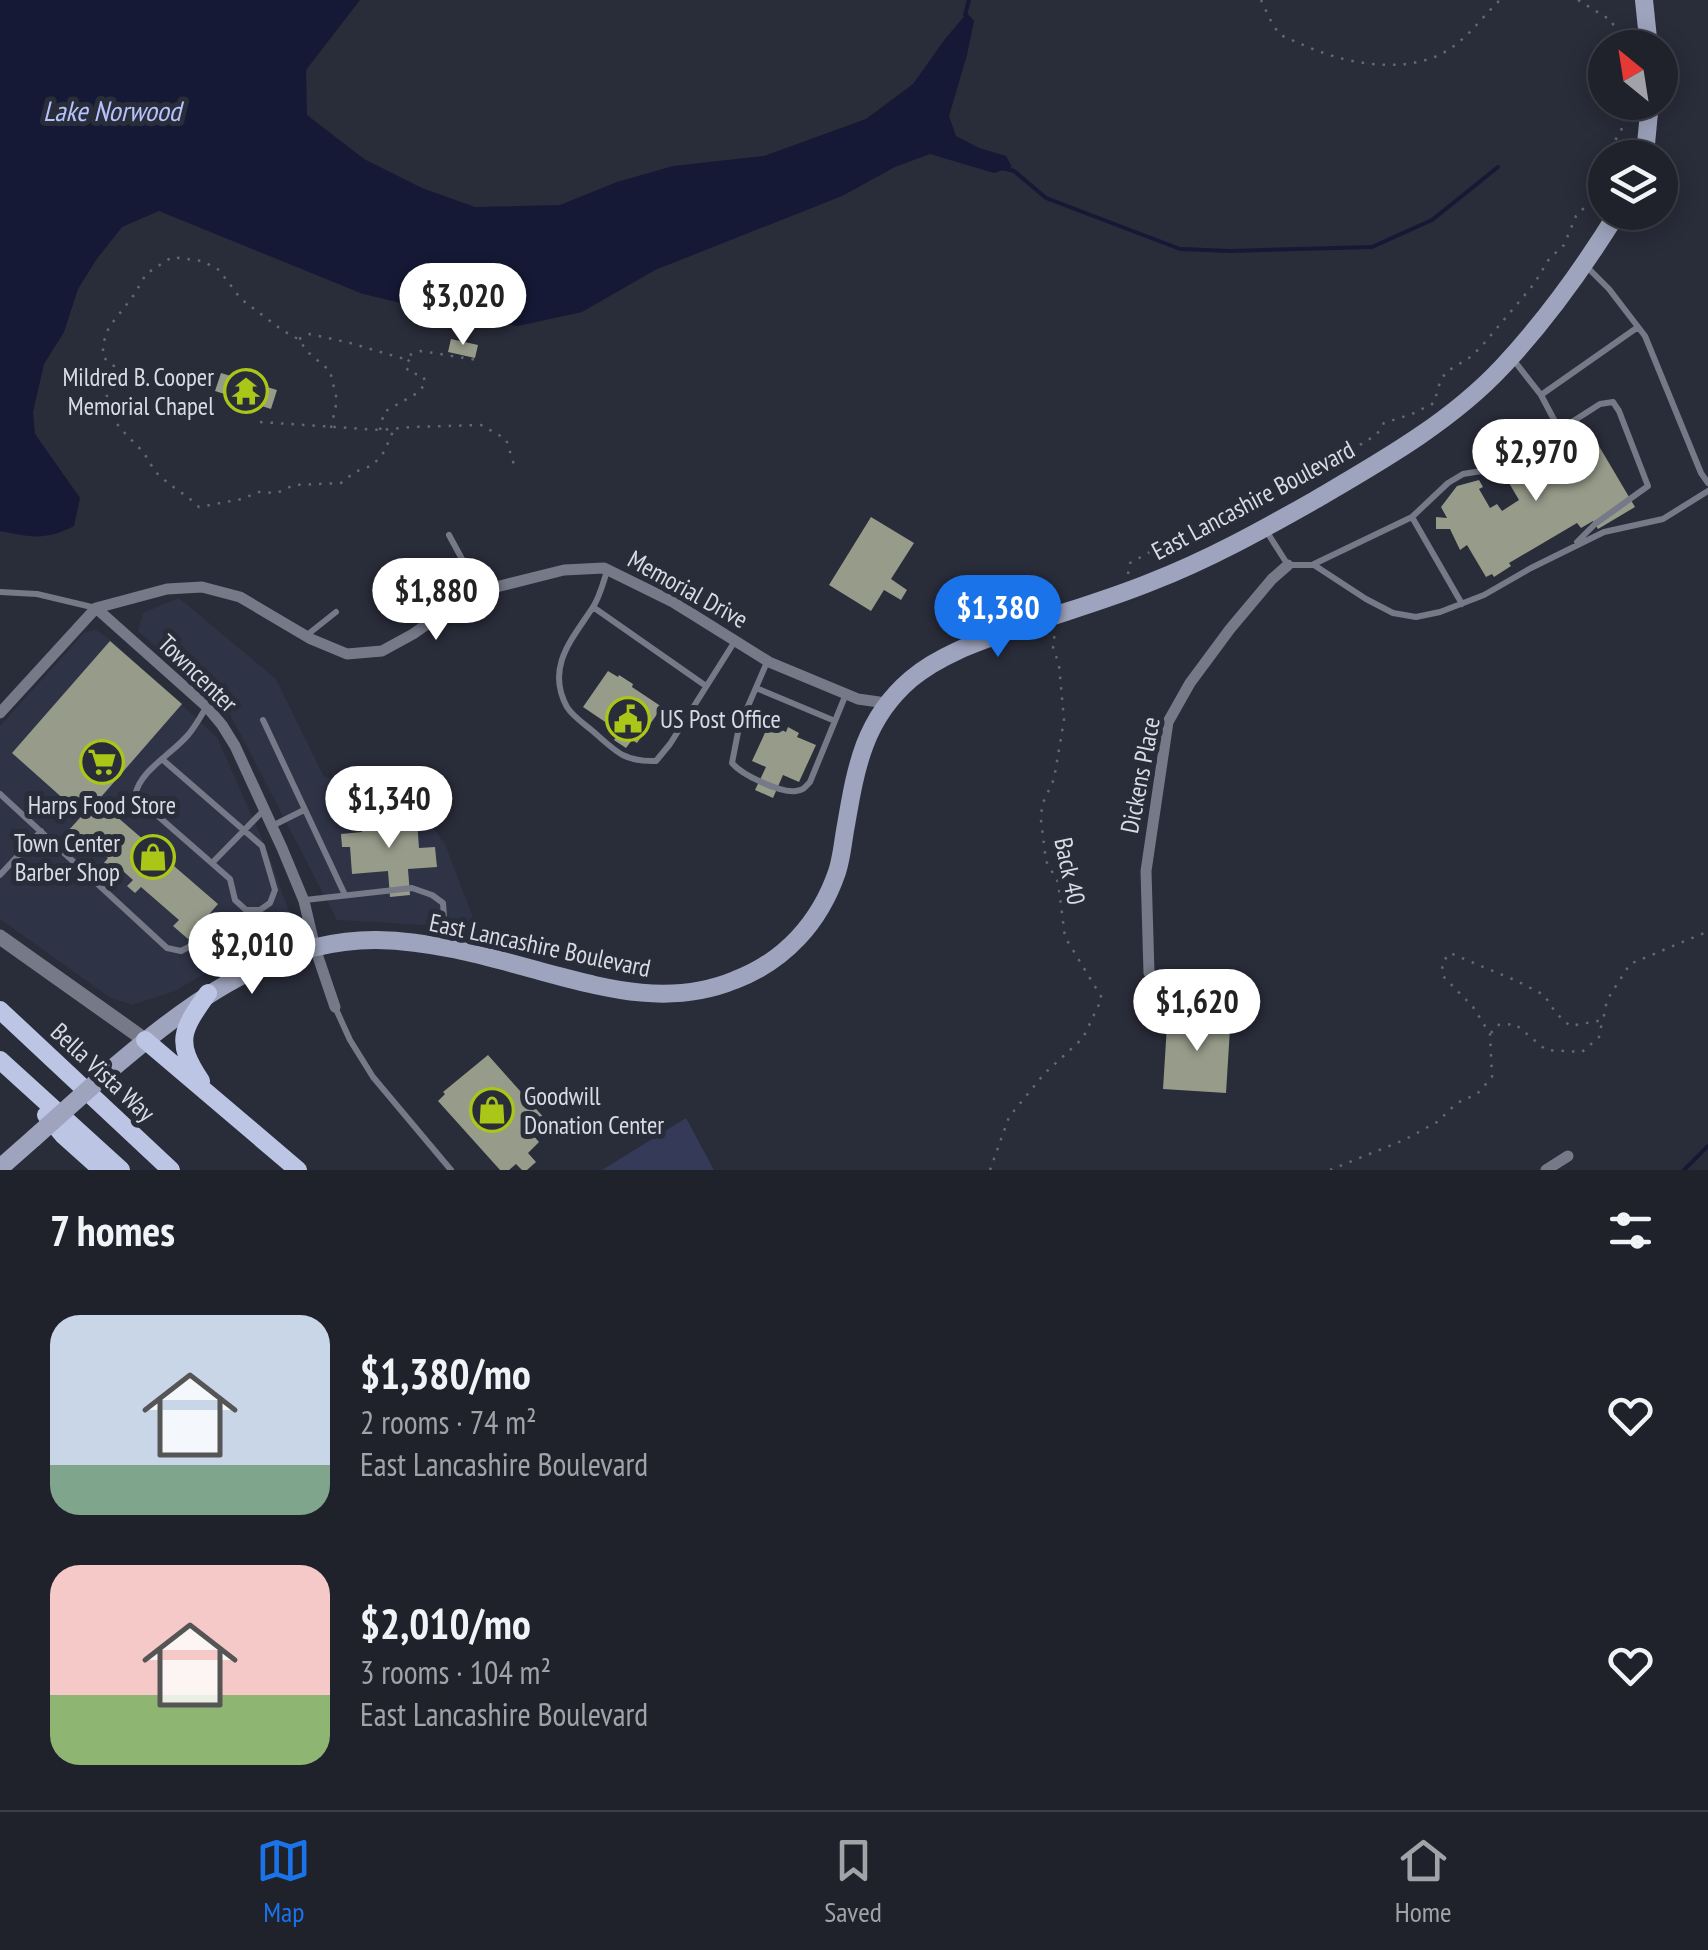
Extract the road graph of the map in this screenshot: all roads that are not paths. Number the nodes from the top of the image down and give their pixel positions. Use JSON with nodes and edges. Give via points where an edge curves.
{"nodes":[{"id":1,"x":1644,"y":0,"type":"edge"},
{"id":2,"x":1647,"y":30,"type":"edge"},
{"id":3,"x":1607,"y":230,"type":"edge"},
{"id":4,"x":1585,"y":265,"type":"junction"},
{"id":5,"x":1638,"y":327,"type":"junction"},
{"id":6,"x":1511,"y":357,"type":"junction"},
{"id":7,"x":1541,"y":394,"type":"junction"},
{"id":8,"x":1560,"y":430,"type":"junction"},
{"id":9,"x":1708,"y":483,"type":"edge"},
{"id":10,"x":1708,"y":491,"type":"edge"},
{"id":11,"x":1412,"y":518,"type":"junction"},
{"id":12,"x":1264,"y":528,"type":"junction"},
{"id":13,"x":449,"y":534,"type":"dead end"},
{"id":14,"x":1572,"y":548,"type":"junction"},
{"id":15,"x":1288,"y":565,"type":"junction"},
{"id":16,"x":1314,"y":565,"type":"junction"},
{"id":17,"x":607,"y":569,"type":"junction"},
{"id":18,"x":0,"y":592,"type":"edge"},
{"id":19,"x":474,"y":595,"type":"junction"},
{"id":20,"x":1462,"y":604,"type":"junction"},
{"id":21,"x":593,"y":607,"type":"junction"},
{"id":22,"x":96,"y":608,"type":"junction"},
{"id":23,"x":336,"y":612,"type":"dead end"},
{"id":24,"x":306,"y":636,"type":"junction"},
{"id":25,"x":735,"y":640,"type":"junction"},
{"id":26,"x":767,"y":661,"type":"junction"},
{"id":27,"x":706,"y":686,"type":"junction"},
{"id":28,"x":756,"y":688,"type":"junction"},
{"id":29,"x":846,"y":694,"type":"junction"},
{"id":30,"x":886,"y":703,"type":"junction"},
{"id":31,"x":207,"y":706,"type":"junction"},
{"id":32,"x":0,"y":713,"type":"edge"},
{"id":33,"x":263,"y":720,"type":"dead end"},
{"id":34,"x":835,"y":722,"type":"junction"},
{"id":35,"x":163,"y":760,"type":"junction"},
{"id":36,"x":0,"y":794,"type":"edge"},
{"id":37,"x":264,"y":810,"type":"junction"},
{"id":38,"x":304,"y":810,"type":"junction"},
{"id":39,"x":272,"y":826,"type":"junction"},
{"id":40,"x":246,"y":830,"type":"junction"},
{"id":41,"x":41,"y":831,"type":"junction"},
{"id":42,"x":213,"y":862,"type":"junction"},
{"id":43,"x":0,"y":875,"type":"edge"},
{"id":44,"x":344,"y":895,"type":"junction"},
{"id":45,"x":303,"y":900,"type":"junction"},
{"id":46,"x":0,"y":936,"type":"edge"},
{"id":47,"x":315,"y":948,"type":"junction"},
{"id":48,"x":446,"y":948,"type":"junction"},
{"id":49,"x":251,"y":971,"type":"junction"},
{"id":50,"x":1149,"y":973,"type":"junction"},
{"id":51,"x":1231,"y":975,"type":"dead end"},
{"id":52,"x":208,"y":994,"type":"junction"},
{"id":53,"x":335,"y":1008,"type":"joint"},
{"id":54,"x":0,"y":1010,"type":"edge"},
{"id":55,"x":1147,"y":1020,"type":"dead end"},
{"id":56,"x":145,"y":1040,"type":"junction"},
{"id":57,"x":0,"y":1060,"type":"edge"},
{"id":58,"x":213,"y":1098,"type":"junction"},
{"id":59,"x":1568,"y":1156,"type":"dead end"},
{"id":60,"x":0,"y":1168,"type":"edge"},
{"id":61,"x":102,"y":1170,"type":"edge"},
{"id":62,"x":121,"y":1170,"type":"edge"},
{"id":63,"x":171,"y":1170,"type":"edge"},
{"id":64,"x":298,"y":1170,"type":"edge"},
{"id":65,"x":451,"y":1170,"type":"edge"},
{"id":66,"x":1546,"y":1170,"type":"edge"}],
"edges":[{"from":1,"to":2,"type":"main road"},
{"from":3,"to":4,"type":"main road","name":"East Lancashire Boulevard"},
{"from":4,"to":5,"type":"lane"},
{"from":4,"to":6,"type":"main road","name":"East Lancashire Boulevard"},
{"from":5,"to":7,"type":"lane"},
{"from":5,"to":9,"type":"lane"},
{"from":6,"to":7,"type":"lane"},
{"from":6,"to":12,"type":"main road","name":"East Lancashire Boulevard","via":[[1449,414]]},
{"from":7,"to":8,"type":"lane"},
{"from":8,"to":11,"type":"lane","via":[[1500,468],[1463,474]]},
{"from":8,"to":14,"type":"lane","via":[[1613,402],[1648,486]]},
{"from":10,"to":14,"type":"lane","via":[[1663,519],[1604,532]]},
{"from":11,"to":16,"type":"lane"},
{"from":11,"to":20,"type":"lane"},
{"from":12,"to":15,"type":"lane"},
{"from":12,"to":30,"type":"main road","name":"East Lancashire Boulevard","via":[[1150,582],[945,656]]},
{"from":13,"to":19,"type":"lane"},
{"from":14,"to":20,"type":"lane"},
{"from":15,"to":16,"type":"lane"},
{"from":15,"to":50,"type":"street","name":"Dickens Place","via":[[1230,629],[1168,722],[1146,871]]},
{"from":16,"to":20,"type":"lane","via":[[1393,613],[1416,617]]},
{"from":17,"to":19,"type":"street","name":"Memorial Drive","via":[[564,570]]},
{"from":17,"to":21,"type":"lane"},
{"from":17,"to":25,"type":"street","name":"Memorial Drive"},
{"from":18,"to":22,"type":"lane"},
{"from":19,"to":24,"type":"street","name":"Memorial Drive","via":[[382,651],[347,654]]},
{"from":21,"to":27,"type":"lane"},
{"from":21,"to":27,"type":"lane","via":[[560,664],[560,690],[568,710],[620,756],[656,761]]},
{"from":22,"to":24,"type":"street","name":"Memorial Drive","via":[[202,587],[240,597]]},
{"from":22,"to":31,"type":"street","name":"Towncenter"},
{"from":22,"to":32,"type":"street"},
{"from":23,"to":24,"type":"lane"},
{"from":25,"to":26,"type":"street","name":"Memorial Drive"},
{"from":25,"to":27,"type":"lane"},
{"from":26,"to":28,"type":"lane"},
{"from":26,"to":29,"type":"street","name":"Memorial Drive"},
{"from":28,"to":34,"type":"lane"},
{"from":28,"to":34,"type":"lane","via":[[735,744],[732,764],[740,772],[782,790],[804,788]]},
{"from":29,"to":30,"type":"street","name":"Memorial Drive"},
{"from":29,"to":34,"type":"lane"},
{"from":30,"to":48,"type":"main road","name":"East Lancashire Boulevard","via":[[854,778],[826,900],[795,943],[767,966],[696,993],[657,996]]},
{"from":31,"to":35,"type":"lane"},
{"from":31,"to":37,"type":"street","name":"Towncenter","via":[[235,746]]},
{"from":33,"to":38,"type":"lane"},
{"from":35,"to":40,"type":"lane"},
{"from":35,"to":42,"type":"lane","via":[[135,796]]},
{"from":36,"to":41,"type":"lane"},
{"from":37,"to":39,"type":"street","name":"Towncenter"},
{"from":37,"to":40,"type":"lane"},
{"from":38,"to":39,"type":"lane"},
{"from":38,"to":44,"type":"lane"},
{"from":39,"to":45,"type":"street","name":"Towncenter"},
{"from":40,"to":42,"type":"lane"},
{"from":40,"to":42,"type":"lane","via":[[262,846],[270,869],[276,890],[270,903],[246,910]]},
{"from":41,"to":43,"type":"lane"},
{"from":41,"to":49,"type":"lane","via":[[167,948],[181,951],[224,929],[232,932]]},
{"from":44,"to":45,"type":"lane"},
{"from":44,"to":48,"type":"lane","via":[[412,888],[432,895],[443,903]]},
{"from":45,"to":47,"type":"street","name":"Towncenter"},
{"from":46,"to":56,"type":"street"},
{"from":47,"to":48,"type":"main road","name":"East Lancashire Boulevard","via":[[375,940]]},
{"from":47,"to":49,"type":"main road","name":"East Lancashire Boulevard"},
{"from":47,"to":53,"type":"street","name":"Towncenter"},
{"from":49,"to":52,"type":"main road","name":"East Lancashire Boulevard"},
{"from":50,"to":51,"type":"lane"},
{"from":50,"to":55,"type":"lane"},
{"from":52,"to":56,"type":"main road","name":"East Lancashire Boulevard"},
{"from":52,"to":58,"type":"main road","via":[[182,1039]]},
{"from":53,"to":65,"type":"lane","via":[[373,1077]]},
{"from":54,"to":63,"type":"main road","name":"Bella Vista Way"},
{"from":56,"to":58,"type":"main road"},
{"from":56,"to":60,"type":"main road","name":"East Lancashire Boulevard","bridge":true},
{"from":57,"to":61,"type":"main road"},
{"from":57,"to":62,"type":"main road"},
{"from":58,"to":64,"type":"main road"},
{"from":59,"to":66,"type":"street"}]}
